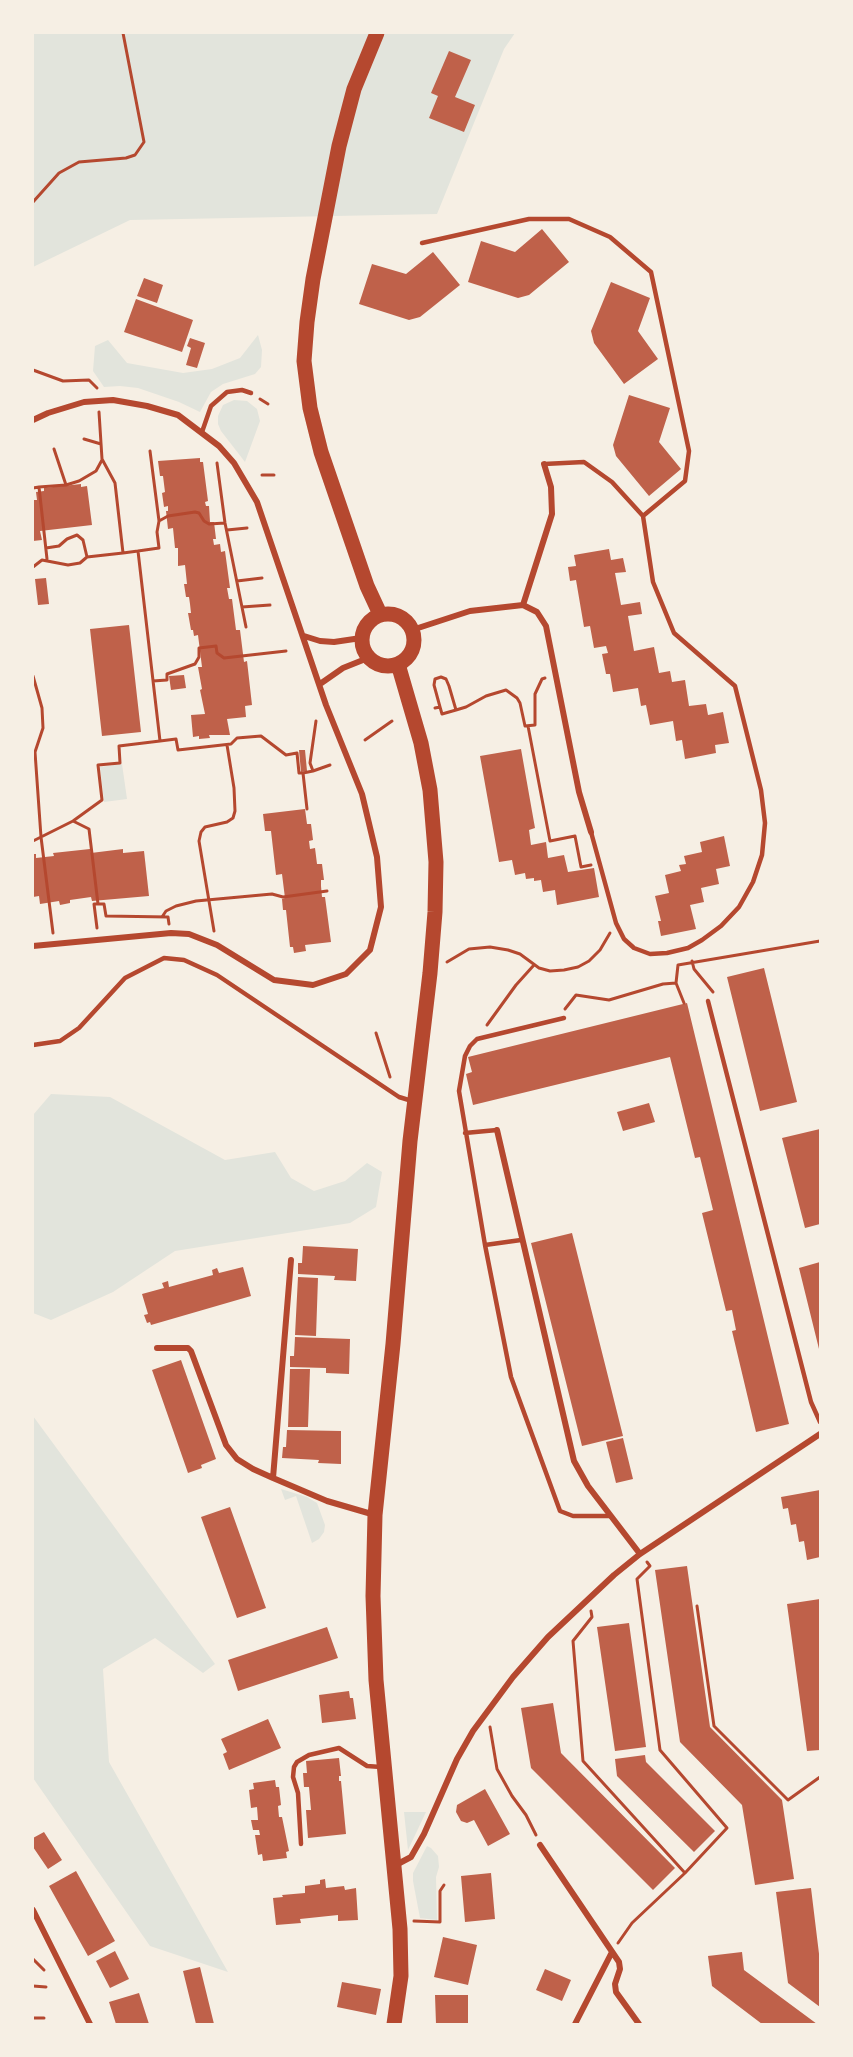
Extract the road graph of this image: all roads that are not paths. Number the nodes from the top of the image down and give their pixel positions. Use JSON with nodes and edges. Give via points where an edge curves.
{"nodes":[{"id":1,"x":377,"y":33,"type":"edge"},
{"id":2,"x":422,"y":243,"type":"dead end"},
{"id":3,"x":251,"y":393,"type":"dead end"},
{"id":4,"x":33,"y":420,"type":"edge"},
{"id":5,"x":202,"y":432,"type":"junction"},
{"id":6,"x":544,"y":464,"type":"joint"},
{"id":7,"x":643,"y":516,"type":"junction"},
{"id":8,"x":523,"y":605,"type":"junction"},
{"id":9,"x":380,"y":614,"type":"junction"},
{"id":10,"x":412,"y":630,"type":"junction"},
{"id":11,"x":304,"y":636,"type":"junction"},
{"id":12,"x":361,"y":638,"type":"junction"},
{"id":13,"x":368,"y":658,"type":"junction"},
{"id":14,"x":398,"y":664,"type":"junction"},
{"id":15,"x":320,"y":684,"type":"junction"},
{"id":16,"x":591,"y":832,"type":"joint"},
{"id":17,"x":33,"y":946,"type":"edge"},
{"id":18,"x":708,"y":1001,"type":"dead end"},
{"id":19,"x":564,"y":1018,"type":"road end"},
{"id":20,"x":33,"y":1045,"type":"edge"},
{"id":21,"x":414,"y":1102,"type":"junction"},
{"id":22,"x":497,"y":1130,"type":"joint"},
{"id":23,"x":465,"y":1133,"type":"junction"},
{"id":24,"x":521,"y":1240,"type":"junction"},
{"id":25,"x":485,"y":1245,"type":"junction"},
{"id":26,"x":291,"y":1260,"type":"dead end"},
{"id":27,"x":157,"y":1348,"type":"dead end"},
{"id":28,"x":820,"y":1422,"type":"edge"},
{"id":29,"x":820,"y":1434,"type":"edge"},
{"id":30,"x":273,"y":1478,"type":"junction"},
{"id":31,"x":375,"y":1515,"type":"junction"},
{"id":32,"x":611,"y":1516,"type":"junction"},
{"id":33,"x":640,"y":1554,"type":"junction"},
{"id":34,"x":384,"y":1767,"type":"junction"},
{"id":35,"x":301,"y":1844,"type":"dead end"},
{"id":36,"x":540,"y":1845,"type":"road end"},
{"id":37,"x":394,"y":1866,"type":"junction"},
{"id":38,"x":33,"y":1910,"type":"edge"},
{"id":39,"x":612,"y":1952,"type":"junction"},
{"id":40,"x":90,"y":2024,"type":"edge"},
{"id":41,"x":394,"y":2024,"type":"edge"},
{"id":42,"x":575,"y":2024,"type":"edge"},
{"id":43,"x":639,"y":2024,"type":"edge"}],
"edges":[{"from":1,"to":9,"type":"main road","via":[[354,89],[339,146],[313,279],[304,361],[321,452]]},
{"from":2,"to":7,"type":"lane","via":[[529,219],[569,219],[610,237],[651,272],[689,451],[686,481]]},
{"from":3,"to":5,"type":"lane","via":[[227,392],[211,406]]},
{"from":4,"to":5,"type":"street","via":[[84,402],[113,400],[178,415]]},
{"from":5,"to":11,"type":"street","via":[[234,463],[257,502]]},
{"from":6,"to":7,"type":"lane","via":[[584,462],[612,482]]},
{"from":6,"to":8,"type":"street","via":[[551,488],[552,514]]},
{"from":7,"to":16,"type":"lane","via":[[653,582],[674,633],[735,686],[761,790],[765,824],[762,855],[739,907],[721,926],[687,948],[650,954],[624,939],[616,923]]},
{"from":8,"to":10,"type":"street","via":[[470,611]]},
{"from":8,"to":16,"type":"street","via":[[537,612],[546,626],[579,792]]},
{"from":9,"to":10,"type":"main road","via":[[403,618]]},
{"from":9,"to":12,"type":"main road","via":[[367,623]]},
{"from":10,"to":14,"type":"main road","via":[[414,646]]},
{"from":11,"to":12,"type":"street","via":[[334,642]]},
{"from":11,"to":15,"type":"street"},
{"from":12,"to":13,"type":"main road"},
{"from":13,"to":14,"type":"main road","via":[[382,666]]},
{"from":13,"to":15,"type":"street","via":[[343,668]]},
{"from":14,"to":21,"type":"main road","via":[[421,743],[430,790],[436,862],[430,973]]},
{"from":15,"to":17,"type":"street","via":[[362,795],[377,857],[381,907],[370,950],[346,974],[313,985],[274,980],[217,945],[189,934]]},
{"from":18,"to":28,"type":"lane","via":[[811,1402]]},
{"from":19,"to":23,"type":"lane","via":[[477,1039],[470,1046],[459,1091]]},
{"from":20,"to":21,"type":"lane","via":[[60,1041],[79,1028],[125,978],[164,958],[184,960],[218,975],[396,1094]]},
{"from":21,"to":31,"type":"main road"},
{"from":22,"to":23,"type":"lane"},
{"from":22,"to":24,"type":"street"},
{"from":23,"to":25,"type":"lane"},
{"from":24,"to":25,"type":"lane"},
{"from":24,"to":32,"type":"street","via":[[574,1461]]},
{"from":25,"to":32,"type":"lane","via":[[511,1377],[560,1511],[573,1516]]},
{"from":26,"to":30,"type":"street"},
{"from":27,"to":30,"type":"street","via":[[191,1351],[226,1445],[237,1459]]},
{"from":29,"to":33,"type":"street"},
{"from":30,"to":31,"type":"street","via":[[327,1501]]},
{"from":31,"to":34,"type":"main road","via":[[376,1680]]},
{"from":32,"to":33,"type":"street"},
{"from":33,"to":37,"type":"street","via":[[548,1637],[484,1714],[457,1759],[411,1857]]},
{"from":34,"to":35,"type":"lane","via":[[367,1766],[345,1750],[334,1748],[297,1762],[292,1778],[299,1799]]},
{"from":34,"to":37,"type":"main road"},
{"from":36,"to":39,"type":"street"},
{"from":37,"to":41,"type":"main road","via":[[401,1976]]},
{"from":38,"to":40,"type":"street"},
{"from":39,"to":42,"type":"street"},
{"from":39,"to":43,"type":"street","via":[[620,1969],[616,1992]]}]}
